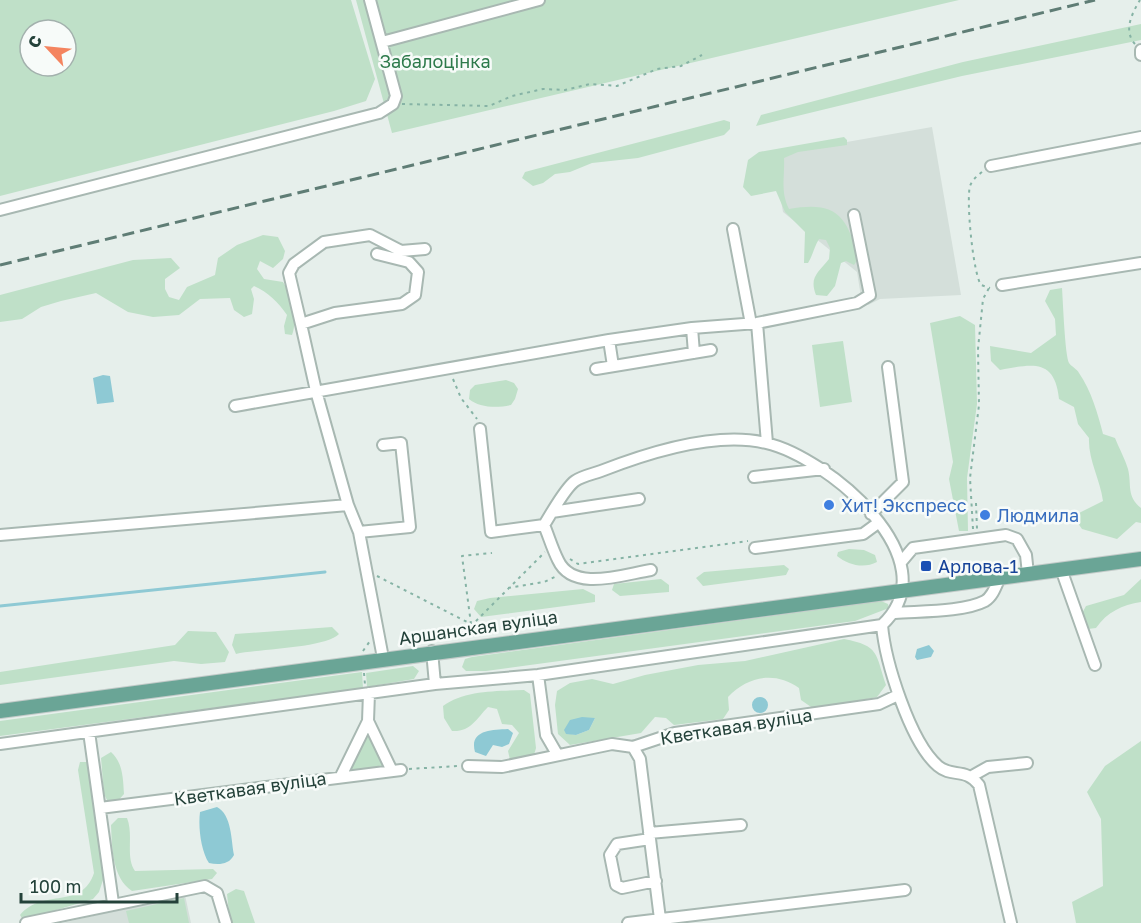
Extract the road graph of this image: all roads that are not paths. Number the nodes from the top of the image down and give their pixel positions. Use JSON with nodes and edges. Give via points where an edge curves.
{"nodes":[{"id":1,"x":370,"y":0,"type":"edge"},
{"id":2,"x":539,"y":0,"type":"edge"},
{"id":3,"x":382,"y":42,"type":"junction"},
{"id":4,"x":1141,"y":50,"type":"edge"},
{"id":5,"x":1141,"y":55,"type":"edge"},
{"id":6,"x":1141,"y":137,"type":"edge"},
{"id":7,"x":991,"y":166,"type":"road end"},
{"id":8,"x":0,"y":210,"type":"edge"},
{"id":9,"x":854,"y":214,"type":"dead end"},
{"id":10,"x":733,"y":229,"type":"dead end"},
{"id":11,"x":425,"y":249,"type":"dead end"},
{"id":12,"x":377,"y":254,"type":"dead end"},
{"id":13,"x":1141,"y":263,"type":"edge"},
{"id":14,"x":1002,"y":285,"type":"road end"},
{"id":15,"x":754,"y":323,"type":"junction"},
{"id":16,"x":301,"y":324,"type":"junction"},
{"id":17,"x":692,"y":328,"type":"junction"},
{"id":18,"x":609,"y":340,"type":"junction"},
{"id":19,"x":711,"y":350,"type":"dead end"},
{"id":20,"x":694,"y":352,"type":"junction"},
{"id":21,"x":613,"y":366,"type":"junction"},
{"id":22,"x":888,"y":367,"type":"dead end"},
{"id":23,"x":596,"y":369,"type":"dead end"},
{"id":24,"x":316,"y":391,"type":"junction"},
{"id":25,"x":236,"y":406,"type":"dead end"},
{"id":26,"x":480,"y":429,"type":"road end"},
{"id":27,"x":767,"y":443,"type":"junction"},
{"id":28,"x":383,"y":445,"type":"dead end"},
{"id":29,"x":824,"y":469,"type":"junction"},
{"id":30,"x":754,"y":477,"type":"dead end"},
{"id":31,"x":639,"y":499,"type":"dead end"},
{"id":32,"x":348,"y":505,"type":"junction"},
{"id":33,"x":552,"y":512,"type":"junction"},
{"id":34,"x":871,"y":514,"type":"junction"},
{"id":35,"x":878,"y":523,"type":"junction"},
{"id":36,"x":544,"y":525,"type":"junction"},
{"id":37,"x":359,"y":531,"type":"junction"},
{"id":38,"x":0,"y":535,"type":"edge"},
{"id":39,"x":755,"y":548,"type":"road end"},
{"id":40,"x":1141,"y":559,"type":"edge"},
{"id":41,"x":902,"y":561,"type":"junction"},
{"id":42,"x":1061,"y":569,"type":"junction"},
{"id":43,"x":651,"y":570,"type":"dead end"},
{"id":44,"x":1028,"y":574,"type":"junction"},
{"id":45,"x":1000,"y":577,"type":"junction"},
{"id":46,"x":902,"y":590,"type":"junction"},
{"id":47,"x":895,"y":613,"type":"junction"},
{"id":48,"x":882,"y":625,"type":"junction"},
{"id":49,"x":432,"y":651,"type":"junction"},
{"id":50,"x":383,"y":658,"type":"junction"},
{"id":51,"x":1095,"y":665,"type":"dead end"},
{"id":52,"x":538,"y":675,"type":"junction"},
{"id":53,"x":435,"y":684,"type":"junction"},
{"id":54,"x":367,"y":693,"type":"junction"},
{"id":55,"x":898,"y":695,"type":"junction"},
{"id":56,"x":0,"y":711,"type":"edge"},
{"id":57,"x":368,"y":721,"type":"junction"},
{"id":58,"x":89,"y":732,"type":"junction"},
{"id":59,"x":0,"y":744,"type":"edge"},
{"id":60,"x":633,"y":747,"type":"junction"},
{"id":61,"x":556,"y":754,"type":"junction"},
{"id":62,"x":1027,"y":762,"type":"dead end"},
{"id":63,"x":468,"y":766,"type":"road end"},
{"id":64,"x":341,"y":776,"type":"junction"},
{"id":65,"x":972,"y":776,"type":"junction"},
{"id":66,"x":100,"y":808,"type":"junction"},
{"id":67,"x":741,"y":825,"type":"dead end"},
{"id":68,"x":650,"y":836,"type":"junction"},
{"id":69,"x":656,"y":881,"type":"junction"},
{"id":70,"x":904,"y":890,"type":"dead end"},
{"id":71,"x":113,"y":903,"type":"junction"},
{"id":72,"x":660,"y":919,"type":"junction"},
{"id":73,"x":26,"y":923,"type":"edge"},
{"id":74,"x":226,"y":923,"type":"edge"},
{"id":75,"x":628,"y":923,"type":"edge"},
{"id":76,"x":1011,"y":923,"type":"edge"}],
"edges":[{"from":1,"to":3,"type":"street"},
{"from":2,"to":3,"type":"street"},
{"from":3,"to":8,"type":"street","via":[[396,96],[393,104],[379,113]]},
{"from":4,"to":5,"type":"street"},
{"from":6,"to":7,"type":"street"},
{"from":9,"to":15,"type":"street","via":[[870,295],[857,303]]},
{"from":10,"to":15,"type":"street"},
{"from":11,"to":16,"type":"street","name":"Аршанская вуліца","via":[[401,251],[370,235],[318,245],[294,264],[289,273]]},
{"from":12,"to":16,"type":"street","via":[[408,262],[418,272],[415,295],[402,304],[335,313]]},
{"from":13,"to":14,"type":"street"},
{"from":15,"to":17,"type":"street"},
{"from":15,"to":27,"type":"street"},
{"from":16,"to":24,"type":"street","name":"Аршанская вуліца"},
{"from":17,"to":18,"type":"street"},
{"from":17,"to":20,"type":"street"},
{"from":18,"to":21,"type":"street"},
{"from":18,"to":24,"type":"street"},
{"from":19,"to":20,"type":"street"},
{"from":20,"to":21,"type":"street"},
{"from":21,"to":23,"type":"street"},
{"from":22,"to":34,"type":"street","via":[[903,482]]},
{"from":24,"to":25,"type":"street"},
{"from":24,"to":32,"type":"street","name":"Аршанская вуліца"},
{"from":26,"to":36,"type":"street","via":[[491,532]]},
{"from":27,"to":29,"type":"street"},
{"from":27,"to":33,"type":"street","via":[[737,438],[648,453],[574,481]]},
{"from":28,"to":37,"type":"street","via":[[401,443],[410,527]]},
{"from":29,"to":30,"type":"street"},
{"from":29,"to":34,"type":"street"},
{"from":31,"to":33,"type":"street"},
{"from":32,"to":37,"type":"street","name":"Аршанская вуліца"},
{"from":32,"to":38,"type":"street"},
{"from":33,"to":36,"type":"street"},
{"from":34,"to":35,"type":"street"},
{"from":35,"to":39,"type":"street","via":[[863,534]]},
{"from":35,"to":41,"type":"street","via":[[892,539]]},
{"from":36,"to":43,"type":"street","via":[[558,561],[567,572],[583,579]]},
{"from":37,"to":50,"type":"street","name":"Аршанская вуліца"},
{"from":40,"to":42,"type":"main road","name":"Аршанская вуліца"},
{"from":41,"to":44,"type":"street","via":[[913,548],[1006,535],[1017,539],[1026,555]]},
{"from":41,"to":46,"type":"street"},
{"from":42,"to":44,"type":"main road","name":"Аршанская вуліца"},
{"from":42,"to":51,"type":"street"},
{"from":44,"to":45,"type":"main road","name":"Аршанская вуліца"},
{"from":45,"to":46,"type":"main road","name":"Аршанская вуліца"},
{"from":45,"to":47,"type":"street","via":[[991,596],[970,606]]},
{"from":46,"to":47,"type":"street"},
{"from":46,"to":49,"type":"main road","name":"Аршанская вуліца"},
{"from":47,"to":48,"type":"street"},
{"from":48,"to":52,"type":"street"},
{"from":48,"to":55,"type":"street","via":[[884,650]]},
{"from":49,"to":50,"type":"main road","name":"Аршанская вуліца"},
{"from":49,"to":53,"type":"street"},
{"from":50,"to":56,"type":"main road"},
{"from":52,"to":53,"type":"street"},
{"from":52,"to":61,"type":"street","via":[[546,735]]},
{"from":53,"to":54,"type":"street"},
{"from":54,"to":57,"type":"street"},
{"from":54,"to":58,"type":"street"},
{"from":55,"to":60,"type":"street","name":"Кветкавая вуліца","via":[[879,704],[675,733]]},
{"from":55,"to":65,"type":"street","via":[[939,767]]},
{"from":57,"to":64,"type":"street"},
{"from":57,"to":64,"type":"street","name":"Кветкавая вуліца","via":[[396,770]]},
{"from":58,"to":59,"type":"street"},
{"from":58,"to":66,"type":"street"},
{"from":60,"to":61,"type":"street","name":"Кветкавая вуліца","via":[[612,744]]},
{"from":60,"to":68,"type":"street","via":[[640,759]]},
{"from":61,"to":63,"type":"street","name":"Кветкавая вуліца","via":[[502,767]]},
{"from":62,"to":65,"type":"street","via":[[988,767]]},
{"from":64,"to":66,"type":"street","name":"Кветкавая вуліца"},
{"from":65,"to":76,"type":"street","via":[[978,786]]},
{"from":66,"to":71,"type":"street"},
{"from":67,"to":68,"type":"street"},
{"from":68,"to":69,"type":"street"},
{"from":68,"to":69,"type":"street","via":[[617,844],[610,855],[615,885],[622,888]]},
{"from":69,"to":72,"type":"street"},
{"from":70,"to":72,"type":"street"},
{"from":71,"to":73,"type":"street"},
{"from":71,"to":74,"type":"street","via":[[205,886],[217,893]]},
{"from":72,"to":75,"type":"street"}]}
